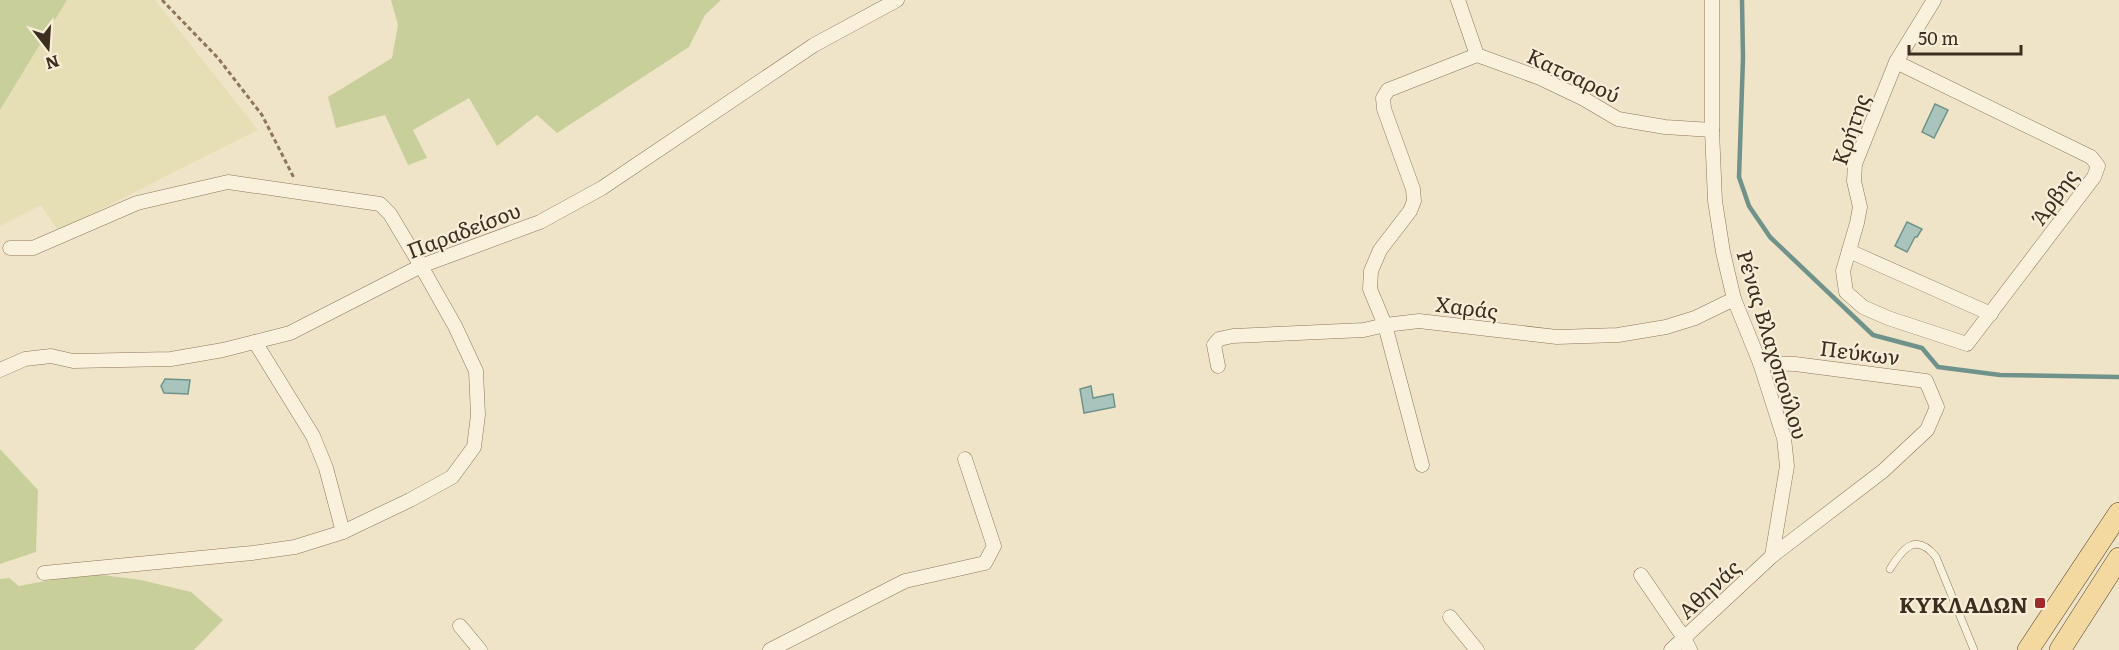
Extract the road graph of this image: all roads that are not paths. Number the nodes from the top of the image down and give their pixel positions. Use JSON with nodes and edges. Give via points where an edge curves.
{"nodes":[{"id":1,"x":897,"y":0,"type":"edge"},
{"id":2,"x":1458,"y":0,"type":"edge"},
{"id":3,"x":1712,"y":0,"type":"edge"},
{"id":4,"x":1934,"y":0,"type":"edge"},
{"id":5,"x":1477,"y":55,"type":"junction"},
{"id":6,"x":1896,"y":62,"type":"junction"},
{"id":7,"x":1712,"y":130,"type":"junction"},
{"id":8,"x":10,"y":248,"type":"dead end"},
{"id":9,"x":1849,"y":251,"type":"junction"},
{"id":10,"x":421,"y":266,"type":"junction"},
{"id":11,"x":1734,"y":299,"type":"junction"},
{"id":12,"x":1991,"y":314,"type":"junction"},
{"id":13,"x":1385,"y":324,"type":"junction"},
{"id":14,"x":255,"y":342,"type":"junction"},
{"id":15,"x":1967,"y":344,"type":"joint"},
{"id":16,"x":1760,"y":363,"type":"junction"},
{"id":17,"x":1218,"y":366,"type":"dead end"},
{"id":18,"x":0,"y":370,"type":"edge"},
{"id":19,"x":1937,"y":406,"type":"joint"},
{"id":20,"x":965,"y":459,"type":"dead end"},
{"id":21,"x":1422,"y":465,"type":"dead end"},
{"id":22,"x":2119,"y":513,"type":"edge"},
{"id":23,"x":342,"y":532,"type":"junction"},
{"id":24,"x":1772,"y":556,"type":"junction"},
{"id":25,"x":2119,"y":558,"type":"edge"},
{"id":26,"x":1890,"y":569,"type":"dead end"},
{"id":27,"x":44,"y":573,"type":"dead end"},
{"id":28,"x":1641,"y":575,"type":"dead end"},
{"id":29,"x":1450,"y":617,"type":"dead end"},
{"id":30,"x":460,"y":626,"type":"dead end"},
{"id":31,"x":1687,"y":644,"type":"edge"},
{"id":32,"x":480,"y":650,"type":"edge"},
{"id":33,"x":770,"y":650,"type":"edge"},
{"id":34,"x":1477,"y":650,"type":"edge"},
{"id":35,"x":1671,"y":650,"type":"edge"},
{"id":36,"x":1974,"y":650,"type":"edge"},
{"id":37,"x":2028,"y":650,"type":"edge"},
{"id":38,"x":2060,"y":650,"type":"edge"}],
"edges":[{"from":1,"to":10,"type":"street","name":"Παραδείσου","via":[[814,45],[602,188],[540,222]]},
{"from":2,"to":5,"type":"street"},
{"from":3,"to":7,"type":"street","name":"Ρένας Βλαχοπούλου"},
{"from":4,"to":6,"type":"street","name":"Κρήτης"},
{"from":5,"to":7,"type":"street","name":"Κατσαρού","via":[[1549,82],[1618,118]]},
{"from":5,"to":13,"type":"street","via":[[1388,90],[1383,98],[1414,201],[1380,250],[1371,271],[1370,289]]},
{"from":6,"to":9,"type":"street","name":"Κρήτης","via":[[1855,164],[1860,207]]},
{"from":6,"to":12,"type":"street","name":"Άρβης","via":[[2091,157],[2098,166],[2094,177]]},
{"from":7,"to":11,"type":"street","name":"Ρένας Βλαχοπούλου","via":[[1715,201]]},
{"from":8,"to":10,"type":"street","via":[[33,248],[137,203],[228,182],[380,204]]},
{"from":9,"to":12,"type":"street"},
{"from":9,"to":15,"type":"street","name":"Κρήτης","via":[[1843,271],[1846,292],[1863,307]]},
{"from":10,"to":14,"type":"street","name":"Παραδείσου","via":[[290,333]]},
{"from":10,"to":23,"type":"street","via":[[476,371],[478,415],[474,447],[452,477]]},
{"from":11,"to":13,"type":"street","name":"Χαράς","via":[[1666,327],[1618,335],[1557,337],[1419,321]]},
{"from":11,"to":16,"type":"street","name":"Ρένας Βλαχοπούλου"},
{"from":12,"to":15,"type":"street","name":"Άρβης"},
{"from":13,"to":17,"type":"street","name":"Χαράς","via":[[1364,330],[1219,339],[1214,345]]},
{"from":13,"to":21,"type":"street"},
{"from":14,"to":18,"type":"street","name":"Παραδείσου","via":[[171,359],[73,361],[51,356],[25,359]]},
{"from":14,"to":23,"type":"street","via":[[313,436],[326,468]]},
{"from":16,"to":19,"type":"street","name":"Πεύκων","via":[[1926,381]]},
{"from":16,"to":24,"type":"street","name":"Ρένας Βλαχοπούλου","via":[[1784,438],[1787,466]]},
{"from":19,"to":24,"type":"street","name":"Αθηνάς","via":[[1927,430],[1883,471]]},
{"from":20,"to":33,"type":"street","via":[[994,546],[985,563],[905,581]]},
{"from":22,"to":37,"type":"main road"},
{"from":23,"to":27,"type":"street","via":[[295,547],[252,553]]},
{"from":24,"to":31,"type":"street","name":"Αθηνάς"},
{"from":25,"to":38,"type":"main road"},
{"from":26,"to":36,"type":"lane","via":[[1903,549],[1917,544],[1927,546],[1936,557]]},
{"from":28,"to":31,"type":"street"},
{"from":29,"to":34,"type":"street"},
{"from":30,"to":32,"type":"street"},
{"from":31,"to":35,"type":"street","name":"Αθηνάς"}]}
